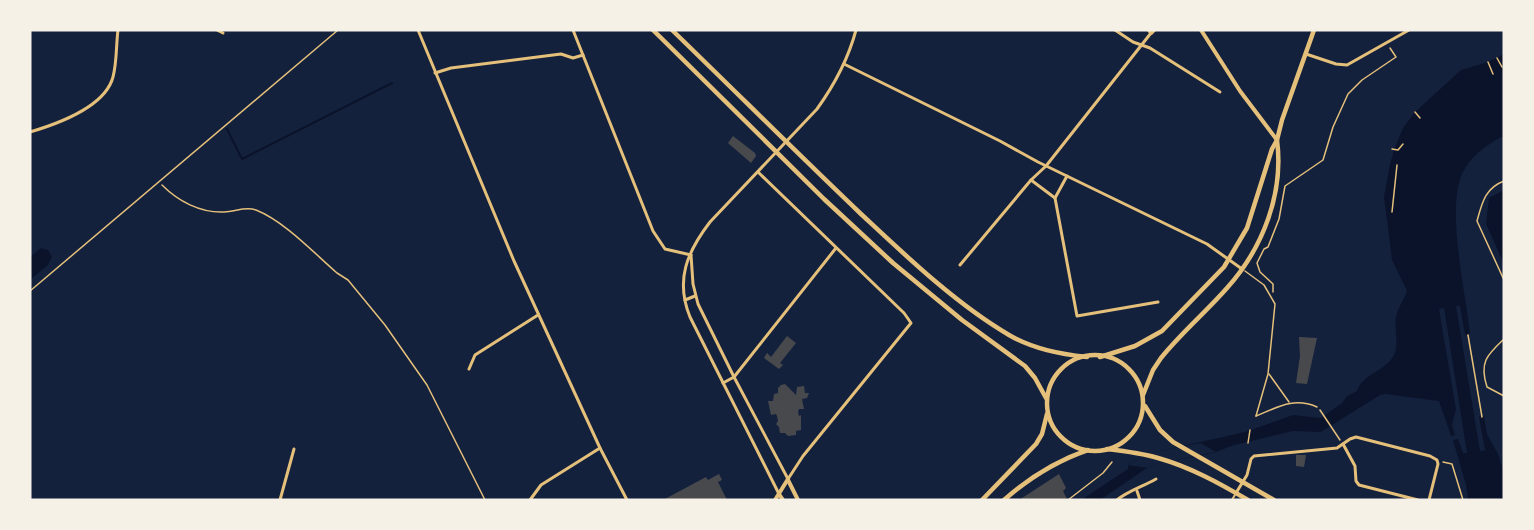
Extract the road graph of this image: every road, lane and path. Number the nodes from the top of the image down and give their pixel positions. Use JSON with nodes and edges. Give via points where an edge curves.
{"nodes":[{"id":1,"x":118,"y":30,"type":"edge"},
{"id":2,"x":217,"y":30,"type":"edge"},
{"id":3,"x":338,"y":30,"type":"edge"},
{"id":4,"x":418,"y":30,"type":"edge"},
{"id":5,"x":573,"y":30,"type":"edge"},
{"id":6,"x":653,"y":30,"type":"edge"},
{"id":7,"x":672,"y":30,"type":"edge"},
{"id":8,"x":856,"y":30,"type":"edge"},
{"id":9,"x":1115,"y":30,"type":"edge"},
{"id":10,"x":1201,"y":30,"type":"edge"},
{"id":11,"x":1314,"y":30,"type":"edge"},
{"id":12,"x":1409,"y":30,"type":"edge"},
{"id":13,"x":1151,"y":31,"type":"edge"},
{"id":14,"x":223,"y":33,"type":"dead end"},
{"id":15,"x":1143,"y":45,"type":"junction"},
{"id":16,"x":1389,"y":47,"type":"dead end"},
{"id":17,"x":1306,"y":54,"type":"junction"},
{"id":18,"x":583,"y":55,"type":"junction"},
{"id":19,"x":1497,"y":58,"type":"dead end"},
{"id":20,"x":1488,"y":63,"type":"dead end"},
{"id":21,"x":844,"y":64,"type":"junction"},
{"id":22,"x":1502,"y":67,"type":"dead end"},
{"id":23,"x":435,"y":73,"type":"junction"},
{"id":24,"x":1493,"y":74,"type":"dead end"},
{"id":25,"x":1220,"y":92,"type":"dead end"},
{"id":26,"x":1415,"y":112,"type":"dead end"},
{"id":27,"x":1420,"y":118,"type":"dead end"},
{"id":28,"x":30,"y":132,"type":"edge"},
{"id":29,"x":1277,"y":140,"type":"junction"},
{"id":30,"x":787,"y":142,"type":"junction"},
{"id":31,"x":1403,"y":144,"type":"dead end"},
{"id":32,"x":1392,"y":149,"type":"dead end"},
{"id":33,"x":777,"y":153,"type":"junction"},
{"id":34,"x":1397,"y":165,"type":"dead end"},
{"id":35,"x":1046,"y":166,"type":"junction"},
{"id":36,"x":1266,"y":170,"type":"junction"},
{"id":37,"x":758,"y":172,"type":"junction"},
{"id":38,"x":1279,"y":172,"type":"junction"},
{"id":39,"x":1067,"y":176,"type":"junction"},
{"id":40,"x":1031,"y":180,"type":"junction"},
{"id":41,"x":1504,"y":181,"type":"edge"},
{"id":42,"x":159,"y":183,"type":"junction"},
{"id":43,"x":1055,"y":198,"type":"junction"},
{"id":44,"x":1392,"y":212,"type":"dead end"},
{"id":45,"x":837,"y":248,"type":"junction"},
{"id":46,"x":691,"y":255,"type":"junction"},
{"id":47,"x":1229,"y":260,"type":"junction"},
{"id":48,"x":960,"y":265,"type":"dead end"},
{"id":49,"x":1243,"y":269,"type":"junction"},
{"id":50,"x":1504,"y":280,"type":"edge"},
{"id":51,"x":30,"y":291,"type":"edge"},
{"id":52,"x":695,"y":296,"type":"junction"},
{"id":53,"x":1273,"y":298,"type":"junction"},
{"id":54,"x":684,"y":300,"type":"junction"},
{"id":55,"x":1158,"y":302,"type":"dead end"},
{"id":56,"x":538,"y":315,"type":"junction"},
{"id":57,"x":1468,"y":335,"type":"dead end"},
{"id":58,"x":1504,"y":339,"type":"edge"},
{"id":59,"x":1087,"y":357,"type":"junction"},
{"id":60,"x":1100,"y":357,"type":"junction"},
{"id":61,"x":469,"y":369,"type":"dead end"},
{"id":62,"x":1268,"y":374,"type":"junction"},
{"id":63,"x":734,"y":377,"type":"junction"},
{"id":64,"x":723,"y":383,"type":"junction"},
{"id":65,"x":1143,"y":395,"type":"junction"},
{"id":66,"x":1504,"y":396,"type":"edge"},
{"id":67,"x":1046,"y":398,"type":"junction"},
{"id":68,"x":1289,"y":402,"type":"junction"},
{"id":69,"x":1145,"y":406,"type":"junction"},
{"id":70,"x":1317,"y":407,"type":"dead end"},
{"id":71,"x":1323,"y":413,"type":"dead end"},
{"id":72,"x":1047,"y":414,"type":"junction"},
{"id":73,"x":1482,"y":417,"type":"dead end"},
{"id":74,"x":1250,"y":430,"type":"dead end"},
{"id":75,"x":1339,"y":438,"type":"dead end"},
{"id":76,"x":1248,"y":443,"type":"dead end"},
{"id":77,"x":1343,"y":444,"type":"junction"},
{"id":78,"x":600,"y":448,"type":"junction"},
{"id":79,"x":1104,"y":448,"type":"junction"},
{"id":80,"x":294,"y":449,"type":"dead end"},
{"id":81,"x":1090,"y":449,"type":"junction"},
{"id":82,"x":1443,"y":461,"type":"dead end"},
{"id":83,"x":1112,"y":462,"type":"dead end"},
{"id":84,"x":788,"y":479,"type":"junction"},
{"id":85,"x":1156,"y":479,"type":"dead end"},
{"id":86,"x":1243,"y":482,"type":"junction"},
{"id":87,"x":1137,"y":490,"type":"junction"},
{"id":88,"x":1236,"y":493,"type":"junction"},
{"id":89,"x":779,"y":494,"type":"junction"},
{"id":90,"x":1430,"y":498,"type":"edge"},
{"id":91,"x":280,"y":500,"type":"edge"},
{"id":92,"x":485,"y":500,"type":"edge"},
{"id":93,"x":530,"y":500,"type":"edge"},
{"id":94,"x":627,"y":500,"type":"edge"},
{"id":95,"x":775,"y":500,"type":"edge"},
{"id":96,"x":783,"y":500,"type":"edge"},
{"id":97,"x":798,"y":500,"type":"edge"},
{"id":98,"x":982,"y":500,"type":"edge"},
{"id":99,"x":1004,"y":500,"type":"edge"},
{"id":100,"x":1068,"y":500,"type":"edge"},
{"id":101,"x":1117,"y":500,"type":"edge"},
{"id":102,"x":1140,"y":500,"type":"edge"},
{"id":103,"x":1232,"y":500,"type":"edge"},
{"id":104,"x":1248,"y":500,"type":"edge"},
{"id":105,"x":1274,"y":500,"type":"edge"},
{"id":106,"x":1418,"y":500,"type":"edge"},
{"id":107,"x":1463,"y":500,"type":"edge"}],
"edges":[{"from":1,"to":28,"type":"street","via":[[112,78],[106,90],[76,114]]},
{"from":2,"to":14,"type":"street"},
{"from":3,"to":42,"type":"lane"},
{"from":4,"to":23,"type":"street"},
{"from":5,"to":18,"type":"street"},
{"from":6,"to":33,"type":"main road"},
{"from":7,"to":30,"type":"main road"},
{"from":8,"to":21,"type":"street"},
{"from":9,"to":15,"type":"street"},
{"from":10,"to":29,"type":"street"},
{"from":11,"to":17,"type":"main road"},
{"from":12,"to":17,"type":"street","via":[[1347,65]]},
{"from":13,"to":15,"type":"street"},
{"from":15,"to":25,"type":"street"},
{"from":15,"to":35,"type":"street"},
{"from":16,"to":53,"type":"path","via":[[1396,57],[1348,94],[1323,160],[1285,186],[1279,219],[1257,263],[1260,272],[1273,284]]},
{"from":17,"to":29,"type":"main road"},
{"from":18,"to":23,"type":"street","via":[[573,58],[561,54]]},
{"from":18,"to":46,"type":"street","via":[[653,231],[665,249]]},
{"from":19,"to":22,"type":"path"},
{"from":20,"to":24,"type":"path"},
{"from":21,"to":30,"type":"street","via":[[817,109]]},
{"from":21,"to":35,"type":"street"},
{"from":23,"to":56,"type":"street"},
{"from":26,"to":27,"type":"path"},
{"from":29,"to":36,"type":"main road"},
{"from":29,"to":38,"type":"main road"},
{"from":30,"to":33,"type":"street"},
{"from":30,"to":59,"type":"main road","via":[[901,251],[991,324],[1037,347]]},
{"from":31,"to":32,"type":"path","via":[[1398,150]]},
{"from":33,"to":37,"type":"street"},
{"from":33,"to":67,"type":"main road","via":[[893,263],[1025,366]]},
{"from":34,"to":44,"type":"path"},
{"from":35,"to":39,"type":"street"},
{"from":35,"to":40,"type":"street"},
{"from":36,"to":38,"type":"main road"},
{"from":36,"to":47,"type":"main road","via":[[1247,228]]},
{"from":37,"to":45,"type":"street"},
{"from":37,"to":46,"type":"street","via":[[710,222]]},
{"from":38,"to":49,"type":"main road","via":[[1266,226]]},
{"from":39,"to":43,"type":"street"},
{"from":39,"to":47,"type":"street","via":[[1196,238]]},
{"from":40,"to":43,"type":"street"},
{"from":40,"to":48,"type":"street"},
{"from":41,"to":50,"type":"lane","via":[[1486,193],[1477,221]]},
{"from":42,"to":51,"type":"lane"},
{"from":42,"to":92,"type":"path","via":[[175,198],[198,208],[225,212],[249,208],[266,215],[348,280],[428,385]]},
{"from":43,"to":55,"type":"street","via":[[1077,316]]},
{"from":45,"to":63,"type":"street"},
{"from":45,"to":84,"type":"street","via":[[904,313],[910,326]]},
{"from":46,"to":52,"type":"street"},
{"from":46,"to":54,"type":"street","via":[[683,275]]},
{"from":47,"to":49,"type":"street"},
{"from":47,"to":60,"type":"main road","via":[[1162,331]]},
{"from":49,"to":53,"type":"lane","via":[[1262,283]]},
{"from":49,"to":65,"type":"main road","via":[[1166,352]]},
{"from":52,"to":54,"type":"street"},
{"from":52,"to":63,"type":"street"},
{"from":53,"to":62,"type":"lane"},
{"from":54,"to":64,"type":"street"},
{"from":56,"to":61,"type":"street","via":[[475,356]]},
{"from":56,"to":78,"type":"street"},
{"from":57,"to":73,"type":"path"},
{"from":58,"to":66,"type":"lane","via":[[1487,356],[1484,376],[1487,387]]},
{"from":59,"to":60,"type":"main road"},
{"from":59,"to":67,"type":"main road","via":[[1058,372]]},
{"from":60,"to":65,"type":"main road","via":[[1117,360],[1130,369]]},
{"from":62,"to":68,"type":"lane"},
{"from":62,"to":68,"type":"lane","via":[[1256,416]]},
{"from":63,"to":64,"type":"street"},
{"from":63,"to":84,"type":"street"},
{"from":64,"to":89,"type":"street"},
{"from":65,"to":69,"type":"main road"},
{"from":67,"to":72,"type":"main road"},
{"from":68,"to":70,"type":"lane"},
{"from":69,"to":79,"type":"main road","via":[[1141,423],[1132,435]]},
{"from":69,"to":86,"type":"main road","via":[[1160,430],[1181,447]]},
{"from":71,"to":75,"type":"path"},
{"from":72,"to":81,"type":"main road","via":[[1063,439]]},
{"from":72,"to":98,"type":"main road","via":[[1036,444]]},
{"from":74,"to":76,"type":"path"},
{"from":77,"to":86,"type":"street","via":[[1337,448],[1254,456]]},
{"from":77,"to":90,"type":"street","via":[[1353,437],[1364,438],[1437,460]]},
{"from":77,"to":106,"type":"street","via":[[1355,466],[1359,485]]},
{"from":78,"to":93,"type":"street","via":[[541,485]]},
{"from":78,"to":94,"type":"street"},
{"from":79,"to":81,"type":"main road"},
{"from":79,"to":88,"type":"main road","via":[[1170,462]]},
{"from":80,"to":91,"type":"street"},
{"from":81,"to":99,"type":"main road","via":[[1038,473]]},
{"from":82,"to":107,"type":"path","via":[[1452,464]]},
{"from":83,"to":100,"type":"path"},
{"from":84,"to":89,"type":"street"},
{"from":84,"to":97,"type":"street"},
{"from":85,"to":87,"type":"street"},
{"from":86,"to":88,"type":"street"},
{"from":86,"to":105,"type":"main road"},
{"from":87,"to":101,"type":"street"},
{"from":87,"to":102,"type":"street"},
{"from":88,"to":103,"type":"street"},
{"from":88,"to":104,"type":"main road"},
{"from":89,"to":95,"type":"street"},
{"from":89,"to":96,"type":"street"}]}
